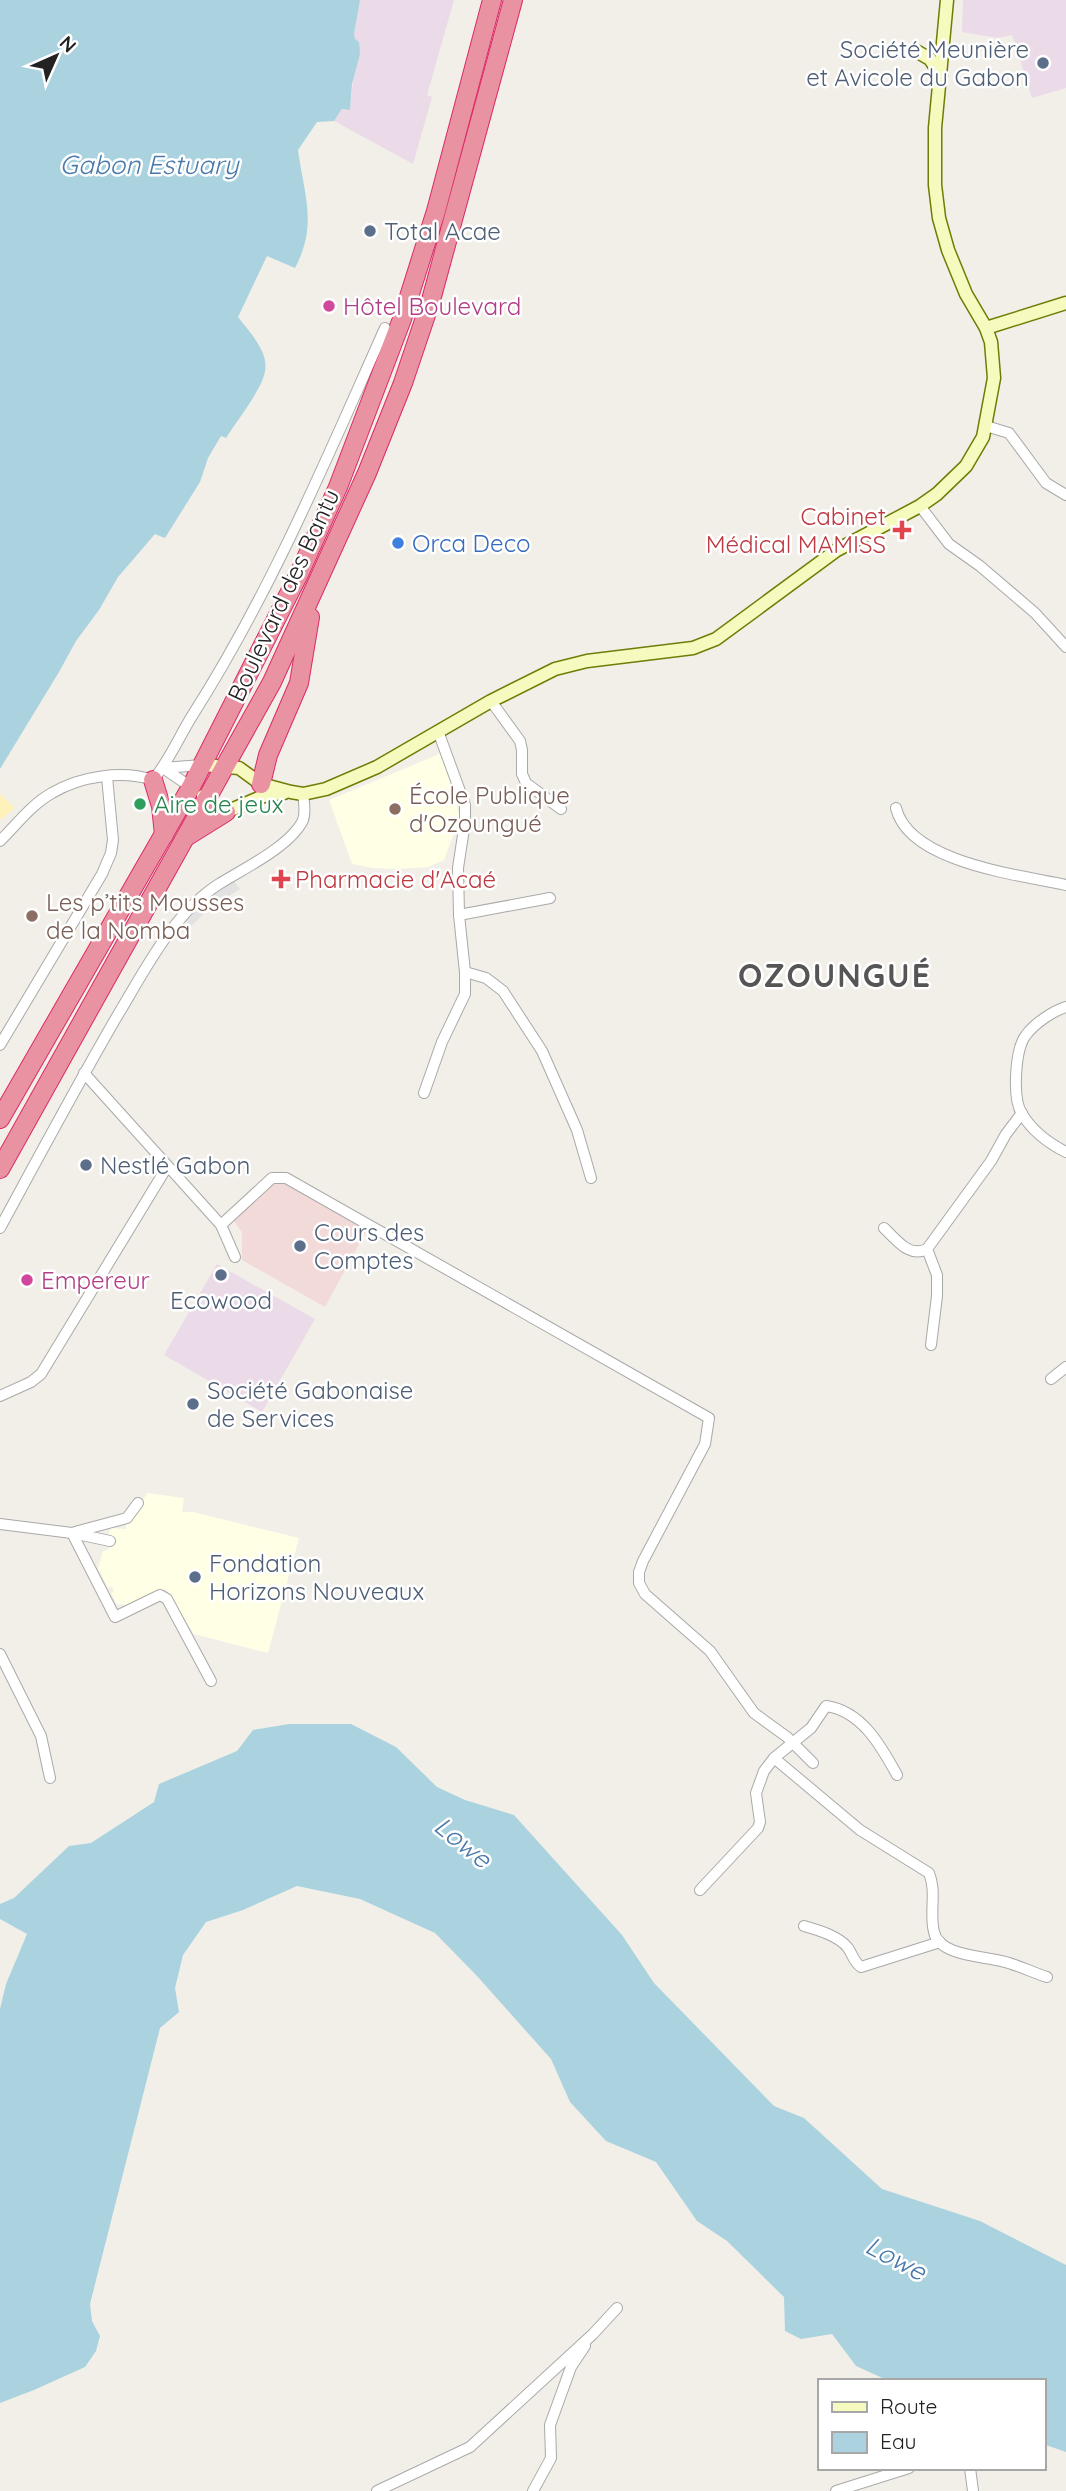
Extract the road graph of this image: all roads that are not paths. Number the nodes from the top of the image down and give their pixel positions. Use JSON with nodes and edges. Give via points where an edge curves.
{"nodes":[{"id":1,"x":492,"y":0,"type":"edge"},
{"id":2,"x":513,"y":0,"type":"edge"},
{"id":3,"x":947,"y":0,"type":"edge"},
{"id":4,"x":943,"y":38,"type":"junction"},
{"id":5,"x":941,"y":76,"type":"junction"},
{"id":6,"x":1066,"y":303,"type":"edge"},
{"id":7,"x":385,"y":328,"type":"dead end"},
{"id":8,"x":986,"y":328,"type":"junction"},
{"id":9,"x":986,"y":426,"type":"junction"},
{"id":10,"x":1066,"y":495,"type":"edge"},
{"id":11,"x":920,"y":506,"type":"junction"},
{"id":12,"x":315,"y":592,"type":"junction"},
{"id":13,"x":1066,"y":647,"type":"edge"},
{"id":14,"x":491,"y":702,"type":"junction"},
{"id":15,"x":438,"y":731,"type":"junction"},
{"id":16,"x":202,"y":765,"type":"junction"},
{"id":17,"x":226,"y":767,"type":"junction"},
{"id":18,"x":158,"y":774,"type":"junction"},
{"id":19,"x":107,"y":776,"type":"junction"},
{"id":20,"x":261,"y":784,"type":"junction"},
{"id":21,"x":191,"y":787,"type":"junction"},
{"id":22,"x":297,"y":793,"type":"junction"},
{"id":23,"x":207,"y":800,"type":"junction"},
{"id":24,"x":896,"y":808,"type":"dead end"},
{"id":25,"x":561,"y":809,"type":"dead end"},
{"id":26,"x":226,"y":812,"type":"junction"},
{"id":27,"x":164,"y":835,"type":"junction"},
{"id":28,"x":184,"y":839,"type":"junction"},
{"id":29,"x":0,"y":841,"type":"edge"},
{"id":30,"x":1066,"y":885,"type":"edge"},
{"id":31,"x":550,"y":898,"type":"dead end"},
{"id":32,"x":458,"y":915,"type":"junction"},
{"id":33,"x":465,"y":972,"type":"junction"},
{"id":34,"x":1066,"y":1007,"type":"edge"},
{"id":35,"x":0,"y":1045,"type":"edge"},
{"id":36,"x":84,"y":1073,"type":"junction"},
{"id":37,"x":424,"y":1093,"type":"dead end"},
{"id":38,"x":1021,"y":1114,"type":"junction"},
{"id":39,"x":0,"y":1119,"type":"edge"},
{"id":40,"x":1066,"y":1153,"type":"edge"},
{"id":41,"x":167,"y":1167,"type":"junction"},
{"id":42,"x":0,"y":1169,"type":"edge"},
{"id":43,"x":591,"y":1178,"type":"dead end"},
{"id":44,"x":221,"y":1225,"type":"junction"},
{"id":45,"x":0,"y":1228,"type":"edge"},
{"id":46,"x":884,"y":1228,"type":"dead end"},
{"id":47,"x":927,"y":1249,"type":"junction"},
{"id":48,"x":235,"y":1257,"type":"dead end"},
{"id":49,"x":931,"y":1345,"type":"dead end"},
{"id":50,"x":1066,"y":1367,"type":"edge"},
{"id":51,"x":1051,"y":1379,"type":"dead end"},
{"id":52,"x":0,"y":1396,"type":"edge"},
{"id":53,"x":138,"y":1503,"type":"dead end"},
{"id":54,"x":0,"y":1524,"type":"edge"},
{"id":55,"x":72,"y":1533,"type":"junction"},
{"id":56,"x":110,"y":1541,"type":"dead end"},
{"id":57,"x":0,"y":1654,"type":"edge"},
{"id":58,"x":211,"y":1681,"type":"dead end"},
{"id":59,"x":794,"y":1743,"type":"junction"},
{"id":60,"x":774,"y":1758,"type":"junction"},
{"id":61,"x":813,"y":1763,"type":"dead end"},
{"id":62,"x":897,"y":1775,"type":"dead end"},
{"id":63,"x":50,"y":1778,"type":"dead end"},
{"id":64,"x":700,"y":1890,"type":"dead end"},
{"id":65,"x":804,"y":1926,"type":"dead end"},
{"id":66,"x":940,"y":1942,"type":"junction"},
{"id":67,"x":1046,"y":1977,"type":"dead end"},
{"id":68,"x":617,"y":2308,"type":"dead end"},
{"id":69,"x":593,"y":2334,"type":"junction"},
{"id":70,"x":903,"y":2470,"type":"edge"},
{"id":71,"x":970,"y":2470,"type":"edge"},
{"id":72,"x":377,"y":2491,"type":"edge"},
{"id":73,"x":533,"y":2491,"type":"edge"},
{"id":74,"x":836,"y":2491,"type":"edge"},
{"id":75,"x":973,"y":2491,"type":"edge"}],
"edges":[{"from":1,"to":16,"type":"highway","name":"Boulevard des Bantu","via":[[436,211],[370,407],[299,574]]},
{"from":2,"to":12,"type":"highway","name":"Boulevard des Bantu","via":[[419,336],[367,474]]},
{"from":3,"to":4,"type":"street"},
{"from":4,"to":5,"type":"street"},
{"from":4,"to":5,"type":"street","via":[[916,51],[930,60]]},
{"from":5,"to":8,"type":"street","via":[[934,162],[939,218],[956,272]]},
{"from":6,"to":8,"type":"street"},
{"from":7,"to":18,"type":"street","via":[[279,564]]},
{"from":8,"to":9,"type":"street","via":[[994,378]]},
{"from":9,"to":10,"type":"street","via":[[1009,433],[1046,483]]},
{"from":9,"to":11,"type":"street","via":[[966,466]]},
{"from":11,"to":13,"type":"street","via":[[949,544],[1035,613]]},
{"from":11,"to":14,"type":"street","via":[[837,550],[716,639],[693,648],[569,664]]},
{"from":12,"to":17,"type":"highway","name":"Boulevard des Bantu"},
{"from":12,"to":20,"type":"highway","via":[[299,682],[268,755]]},
{"from":14,"to":15,"type":"street"},
{"from":14,"to":25,"type":"street","via":[[520,741],[526,783]]},
{"from":15,"to":22,"type":"street","via":[[359,776],[326,789]]},
{"from":15,"to":32,"type":"street","via":[[465,805],[458,853]]},
{"from":16,"to":17,"type":"street"},
{"from":16,"to":18,"type":"street"},
{"from":16,"to":21,"type":"highway","name":"Boulevard des Bantu"},
{"from":17,"to":20,"type":"street","via":[[247,772]]},
{"from":17,"to":23,"type":"highway","name":"Boulevard des Bantu"},
{"from":18,"to":19,"type":"street"},
{"from":18,"to":21,"type":"street"},
{"from":18,"to":27,"type":"highway"},
{"from":19,"to":29,"type":"street","via":[[51,793]]},
{"from":19,"to":35,"type":"street","via":[[111,853]]},
{"from":20,"to":22,"type":"street"},
{"from":21,"to":23,"type":"street"},
{"from":21,"to":27,"type":"highway","name":"Boulevard des Bantu"},
{"from":22,"to":26,"type":"street","via":[[266,794]]},
{"from":22,"to":36,"type":"street","via":[[303,819],[295,832],[214,887],[170,932]]},
{"from":23,"to":26,"type":"street"},
{"from":23,"to":28,"type":"highway","name":"Boulevard des Bantu"},
{"from":24,"to":30,"type":"street","via":[[914,835],[959,860],[1005,875]]},
{"from":26,"to":28,"type":"highway"},
{"from":27,"to":39,"type":"highway","name":"Boulevard des Bantu"},
{"from":28,"to":42,"type":"highway","name":"Boulevard des Bantu"},
{"from":31,"to":32,"type":"street"},
{"from":32,"to":33,"type":"street"},
{"from":33,"to":37,"type":"street","via":[[465,994]]},
{"from":33,"to":43,"type":"street","via":[[486,978],[503,990],[542,1051],[577,1130]]},
{"from":34,"to":38,"type":"street","via":[[1025,1035],[1016,1085]]},
{"from":36,"to":41,"type":"street"},
{"from":36,"to":45,"type":"street"},
{"from":38,"to":40,"type":"street","via":[[1042,1138]]},
{"from":38,"to":47,"type":"street"},
{"from":41,"to":44,"type":"street"},
{"from":41,"to":52,"type":"street","via":[[41,1374]]},
{"from":44,"to":48,"type":"street"},
{"from":44,"to":59,"type":"street","via":[[272,1178],[286,1178],[709,1418],[705,1444],[643,1561],[639,1583],[653,1602],[710,1651],[754,1713]]},
{"from":46,"to":47,"type":"street","via":[[910,1252]]},
{"from":47,"to":49,"type":"street","via":[[937,1275]]},
{"from":50,"to":51,"type":"street"},
{"from":53,"to":55,"type":"street","via":[[127,1518]]},
{"from":54,"to":55,"type":"street"},
{"from":55,"to":56,"type":"street"},
{"from":55,"to":58,"type":"street","via":[[115,1617],[160,1595]]},
{"from":57,"to":63,"type":"street","via":[[41,1736]]},
{"from":59,"to":60,"type":"street"},
{"from":59,"to":61,"type":"street"},
{"from":59,"to":62,"type":"street","via":[[829,1705],[858,1719]]},
{"from":60,"to":64,"type":"street","via":[[756,1793],[758,1828]]},
{"from":60,"to":66,"type":"street","via":[[860,1830],[929,1873],[933,1931]]},
{"from":65,"to":66,"type":"street","via":[[846,1946],[861,1967]]},
{"from":66,"to":67,"type":"street","via":[[959,1953],[1003,1961]]},
{"from":68,"to":69,"type":"street"},
{"from":69,"to":72,"type":"street","via":[[470,2447]]},
{"from":69,"to":73,"type":"street","via":[[571,2367],[550,2425],[551,2458]]},
{"from":70,"to":74,"type":"street"},
{"from":71,"to":75,"type":"street"}]}
